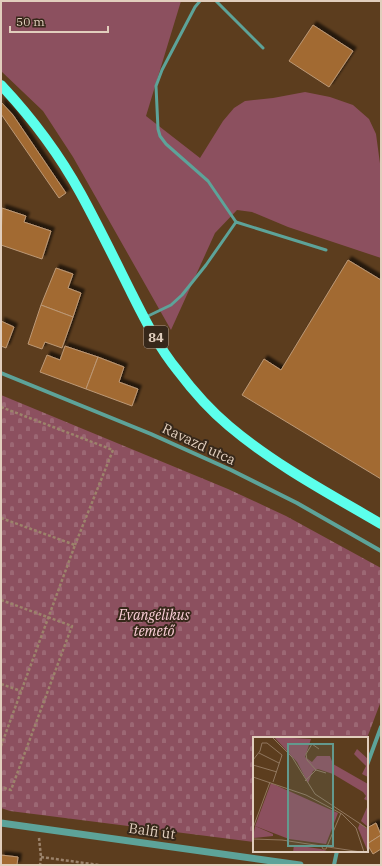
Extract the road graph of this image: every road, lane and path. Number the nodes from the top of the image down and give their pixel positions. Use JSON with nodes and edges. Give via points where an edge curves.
{"nodes":[{"id":1,"x":200,"y":1,"type":"edge"},
{"id":2,"x":216,"y":1,"type":"edge"},
{"id":3,"x":263,"y":48,"type":"dead end"},
{"id":4,"x":1,"y":85,"type":"edge"},
{"id":5,"x":236,"y":222,"type":"junction"},
{"id":6,"x":326,"y":250,"type":"dead end"},
{"id":7,"x":144,"y":318,"type":"junction"},
{"id":8,"x":1,"y":373,"type":"edge"},
{"id":9,"x":1,"y":407,"type":"edge"},
{"id":10,"x":1,"y":518,"type":"edge"},
{"id":11,"x":381,"y":524,"type":"edge"},
{"id":12,"x":75,"y":545,"type":"junction"},
{"id":13,"x":381,"y":551,"type":"edge"},
{"id":14,"x":1,"y":600,"type":"edge"},
{"id":15,"x":48,"y":618,"type":"junction"},
{"id":16,"x":1,"y":684,"type":"edge"},
{"id":17,"x":21,"y":691,"type":"junction"},
{"id":18,"x":381,"y":727,"type":"edge"},
{"id":19,"x":1,"y":746,"type":"edge"},
{"id":20,"x":368,"y":762,"type":"edge"},
{"id":21,"x":1,"y":787,"type":"edge"},
{"id":22,"x":1,"y":823,"type":"edge"},
{"id":23,"x":38,"y":828,"type":"junction"},
{"id":24,"x":337,"y":852,"type":"edge"},
{"id":25,"x":41,"y":857,"type":"junction"},
{"id":26,"x":284,"y":864,"type":"edge"},
{"id":27,"x":40,"y":865,"type":"edge"},
{"id":28,"x":99,"y":865,"type":"edge"},
{"id":29,"x":300,"y":865,"type":"edge"},
{"id":30,"x":334,"y":865,"type":"edge"}],
"edges":[{"from":1,"to":5,"type":"lane","via":[[162,70],[156,86],[158,129],[166,144],[208,181]]},
{"from":2,"to":3,"type":"lane"},
{"from":4,"to":7,"type":"main road","number":"84","via":[[30,116],[61,161]]},
{"from":5,"to":6,"type":"lane"},
{"from":5,"to":7,"type":"lane","via":[[182,295],[171,305]]},
{"from":7,"to":11,"type":"main road","number":"84","via":[[177,370],[202,400],[229,426],[292,471]]},
{"from":8,"to":13,"type":"street","name":"Ravazd utca","via":[[151,434],[231,470],[297,503]]},
{"from":9,"to":12,"type":"path","via":[[113,450]]},
{"from":10,"to":12,"type":"path"},
{"from":12,"to":15,"type":"path"},
{"from":14,"to":15,"type":"path"},
{"from":15,"to":17,"type":"path"},
{"from":15,"to":21,"type":"path","via":[[72,626],[11,790]]},
{"from":16,"to":17,"type":"path"},
{"from":17,"to":19,"type":"path"},
{"from":18,"to":20,"type":"street"},
{"from":22,"to":23,"type":"street","name":"Balfi út"},
{"from":23,"to":25,"type":"path"},
{"from":23,"to":26,"type":"street","name":"Balfi út"},
{"from":24,"to":30,"type":"street"},
{"from":25,"to":27,"type":"path"},
{"from":25,"to":28,"type":"path"},
{"from":26,"to":29,"type":"street","name":"Balfi út"}]}
